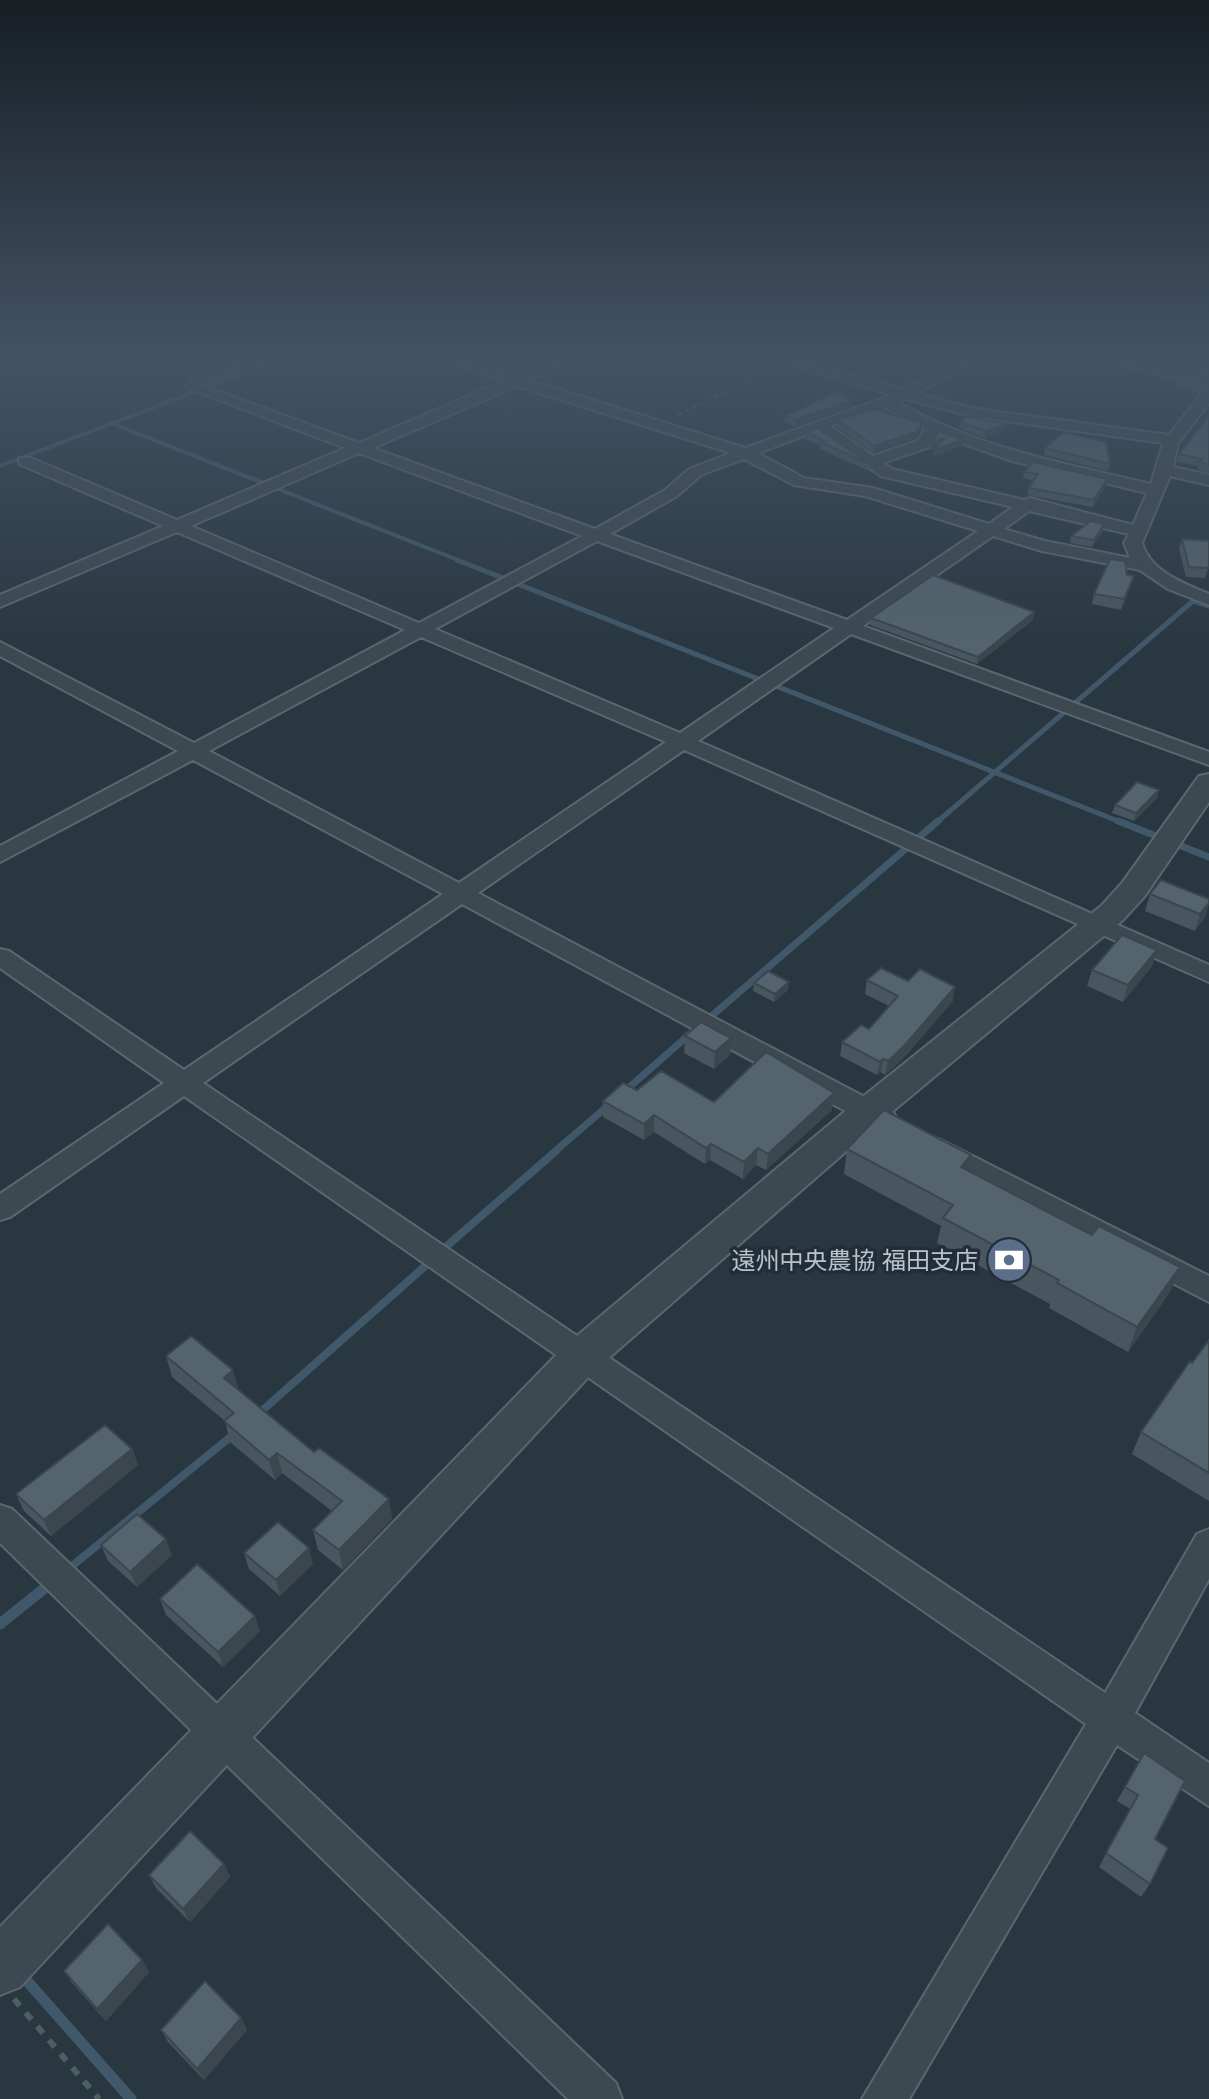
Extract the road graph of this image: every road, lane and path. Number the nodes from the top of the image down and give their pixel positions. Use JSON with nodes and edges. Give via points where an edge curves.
{"nodes":[{"id":1,"x":348,"y":453,"type":"edge"},
{"id":2,"x":374,"y":453,"type":"edge"},
{"id":3,"x":741,"y":453,"type":"edge"},
{"id":4,"x":745,"y":453,"type":"edge"},
{"id":5,"x":859,"y":453,"type":"edge"},
{"id":6,"x":897,"y":453,"type":"edge"},
{"id":7,"x":1003,"y":453,"type":"edge"},
{"id":8,"x":1170,"y":453,"type":"edge"},
{"id":9,"x":25,"y":461,"type":"dead end"},
{"id":10,"x":869,"y":462,"type":"junction"},
{"id":11,"x":1165,"y":470,"type":"junction"},
{"id":12,"x":1209,"y":480,"type":"edge"},
{"id":13,"x":1156,"y":490,"type":"junction"},
{"id":14,"x":1030,"y":503,"type":"junction"},
{"id":15,"x":176,"y":525,"type":"junction"},
{"id":16,"x":992,"y":531,"type":"junction"},
{"id":17,"x":1138,"y":531,"type":"junction"},
{"id":18,"x":598,"y":534,"type":"junction"},
{"id":19,"x":1145,"y":566,"type":"junction"},
{"id":20,"x":1209,"y":600,"type":"edge"},
{"id":21,"x":0,"y":602,"type":"edge"},
{"id":22,"x":851,"y":627,"type":"junction"},
{"id":23,"x":421,"y":629,"type":"junction"},
{"id":24,"x":0,"y":648,"type":"edge"},
{"id":25,"x":681,"y":741,"type":"junction"},
{"id":26,"x":194,"y":751,"type":"junction"},
{"id":27,"x":1209,"y":759,"type":"edge"},
{"id":28,"x":1209,"y":782,"type":"edge"},
{"id":29,"x":0,"y":855,"type":"edge"},
{"id":30,"x":460,"y":894,"type":"junction"},
{"id":31,"x":1097,"y":925,"type":"junction"},
{"id":32,"x":0,"y":957,"type":"edge"},
{"id":33,"x":1209,"y":974,"type":"edge"},
{"id":34,"x":184,"y":1083,"type":"junction"},
{"id":35,"x":868,"y":1112,"type":"junction"},
{"id":36,"x":0,"y":1209,"type":"edge"},
{"id":37,"x":1209,"y":1290,"type":"edge"},
{"id":38,"x":580,"y":1358,"type":"junction"},
{"id":39,"x":0,"y":1520,"type":"edge"},
{"id":40,"x":1209,"y":1545,"type":"edge"},
{"id":41,"x":1111,"y":1719,"type":"junction"},
{"id":42,"x":221,"y":1734,"type":"junction"},
{"id":43,"x":1209,"y":1786,"type":"edge"},
{"id":44,"x":5,"y":1980,"type":"edge"},
{"id":45,"x":99,"y":2099,"type":"edge"},
{"id":46,"x":600,"y":2099,"type":"edge"},
{"id":47,"x":884,"y":2099,"type":"edge"}],
"edges":[{"from":1,"to":15,"type":"street"},
{"from":2,"to":18,"type":"street"},
{"from":3,"to":18,"type":"street","via":[[695,472],[671,493]]},
{"from":4,"to":16,"type":"street","via":[[800,482],[867,491]]},
{"from":5,"to":10,"type":"street"},
{"from":6,"to":10,"type":"street"},
{"from":7,"to":13,"type":"street"},
{"from":8,"to":11,"type":"street"},
{"from":9,"to":15,"type":"street"},
{"from":10,"to":14,"type":"street","via":[[887,473]]},
{"from":11,"to":12,"type":"street"},
{"from":11,"to":13,"type":"street"},
{"from":13,"to":17,"type":"street"},
{"from":14,"to":16,"type":"street"},
{"from":14,"to":17,"type":"street"},
{"from":15,"to":21,"type":"street"},
{"from":15,"to":23,"type":"street"},
{"from":16,"to":19,"type":"street"},
{"from":16,"to":22,"type":"street"},
{"from":17,"to":19,"type":"street","via":[[1134,552]]},
{"from":18,"to":22,"type":"street"},
{"from":18,"to":23,"type":"street"},
{"from":19,"to":20,"type":"street"},
{"from":22,"to":25,"type":"street"},
{"from":22,"to":27,"type":"street"},
{"from":23,"to":25,"type":"street"},
{"from":23,"to":26,"type":"street"},
{"from":24,"to":26,"type":"street"},
{"from":25,"to":30,"type":"street"},
{"from":25,"to":31,"type":"street"},
{"from":26,"to":29,"type":"street"},
{"from":26,"to":30,"type":"street"},
{"from":28,"to":31,"type":"street","via":[[1133,890]]},
{"from":30,"to":34,"type":"street"},
{"from":30,"to":35,"type":"street"},
{"from":31,"to":33,"type":"street"},
{"from":31,"to":35,"type":"street"},
{"from":32,"to":34,"type":"street"},
{"from":34,"to":36,"type":"street"},
{"from":34,"to":38,"type":"street"},
{"from":35,"to":37,"type":"street"},
{"from":35,"to":38,"type":"street"},
{"from":38,"to":41,"type":"street"},
{"from":38,"to":42,"type":"street"},
{"from":39,"to":42,"type":"street"},
{"from":40,"to":41,"type":"street"},
{"from":41,"to":43,"type":"street"},
{"from":41,"to":47,"type":"street"},
{"from":42,"to":44,"type":"street"},
{"from":42,"to":46,"type":"street"},
{"from":44,"to":45,"type":"path"}]}
